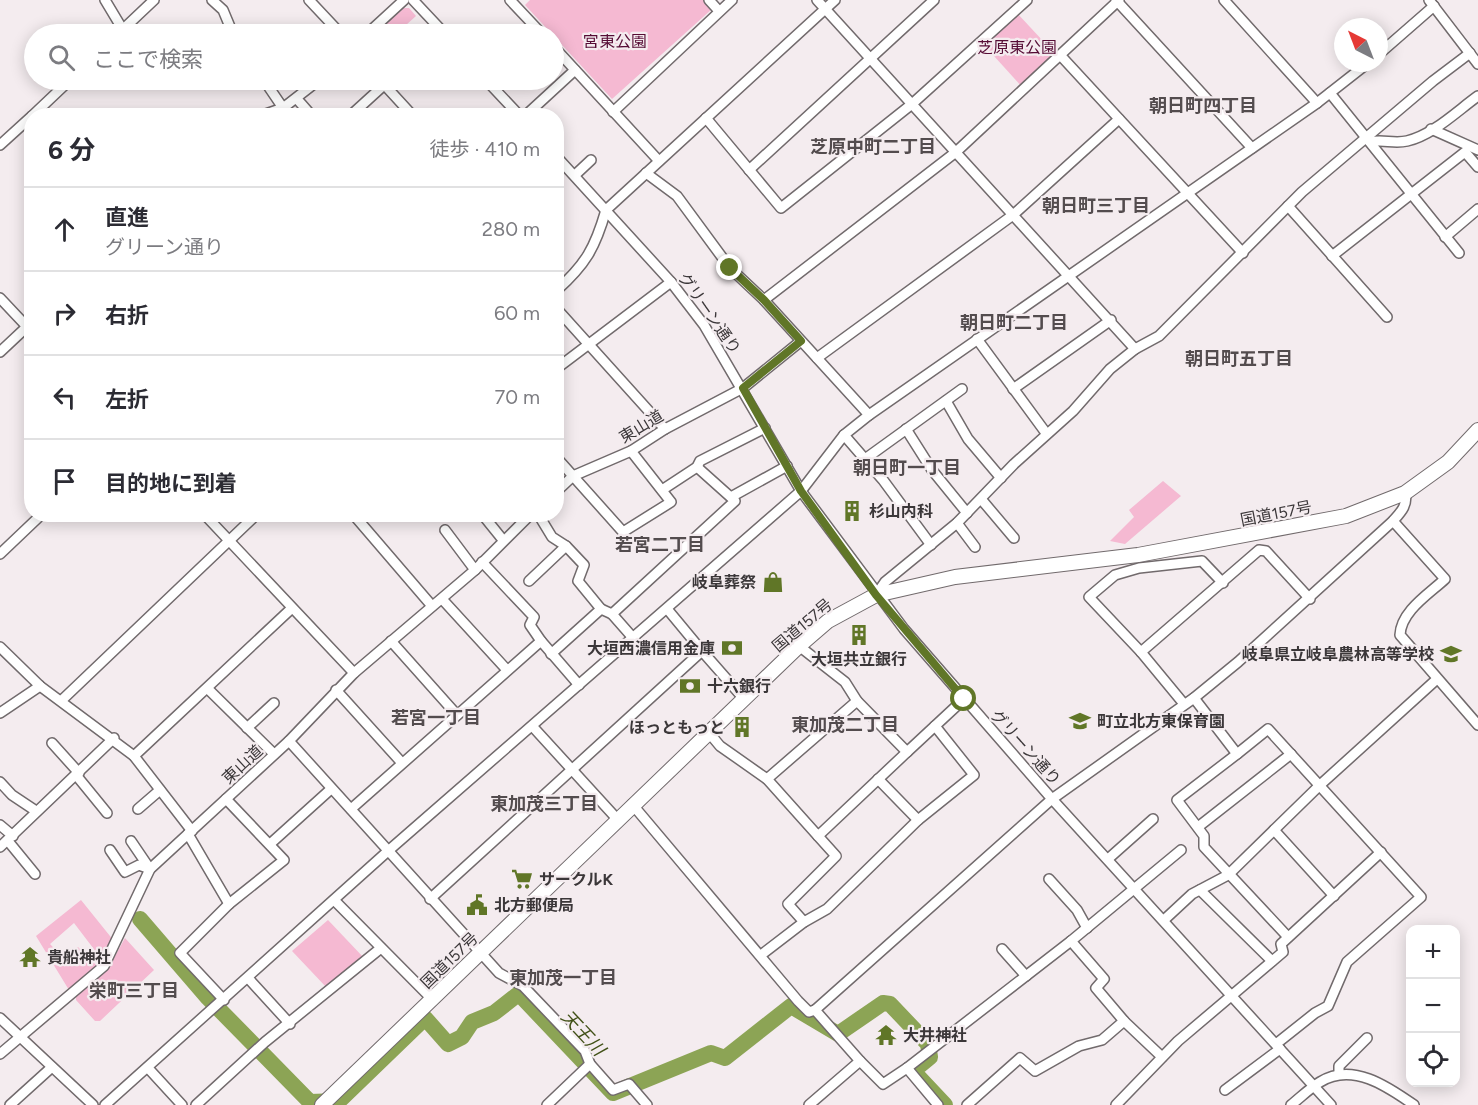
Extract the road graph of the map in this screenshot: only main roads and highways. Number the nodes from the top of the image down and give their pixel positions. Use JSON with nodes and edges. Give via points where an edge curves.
{"nodes":[{"id":1,"x":1478,"y":430,"type":"edge"},
{"id":2,"x":326,"y":1104,"type":"edge"}],
"edges":[{"from":1,"to":2,"type":"highway","name":"国道157号","via":[[1448,462],[1405,493],[1346,516],[1138,555],[955,577],[876,595],[828,621],[632,804]]}]}
